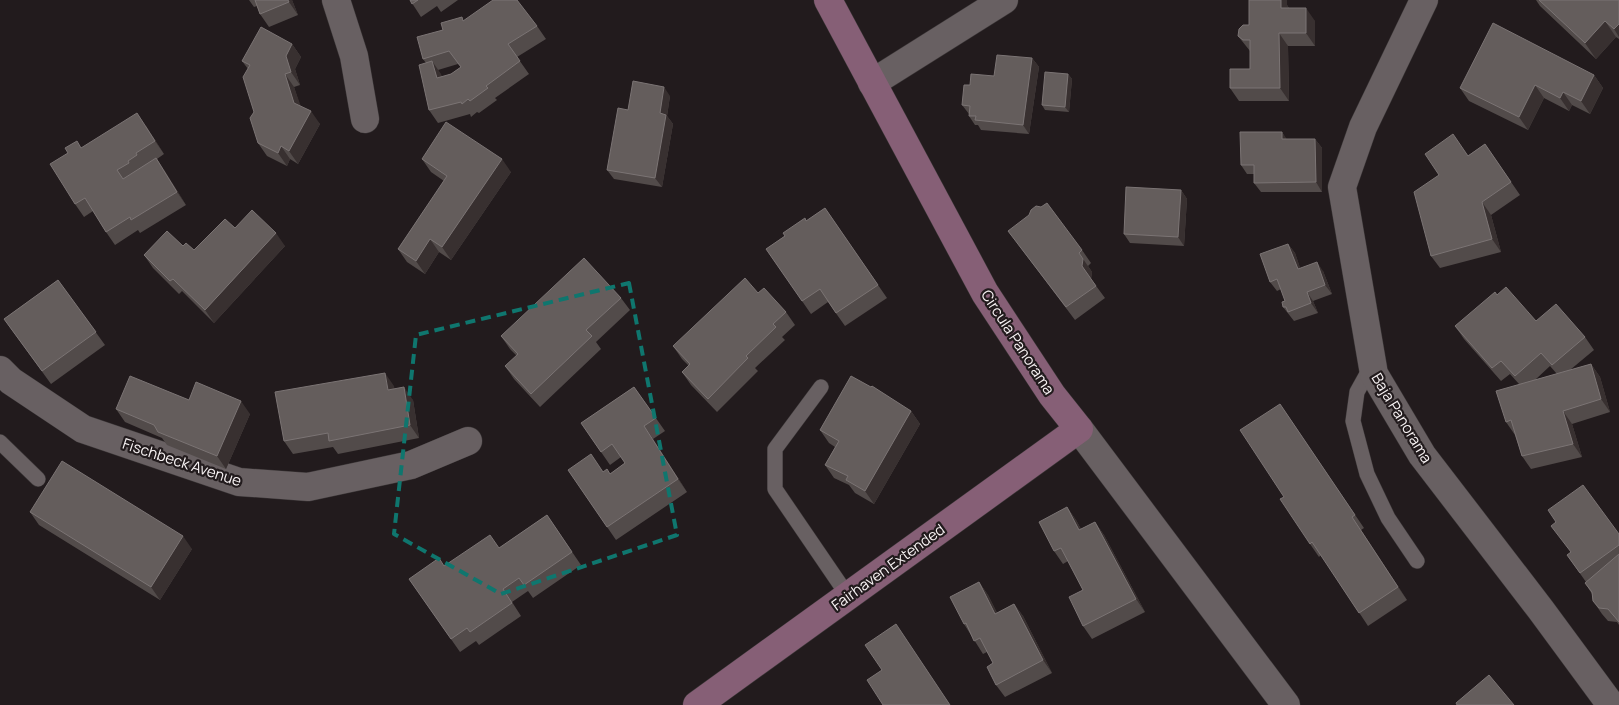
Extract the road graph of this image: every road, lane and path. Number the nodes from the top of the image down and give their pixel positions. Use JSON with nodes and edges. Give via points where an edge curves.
{"nodes":[{"id":1,"x":336,"y":0,"type":"edge"},
{"id":2,"x":828,"y":0,"type":"edge"},
{"id":3,"x":1004,"y":0,"type":"edge"},
{"id":4,"x":1424,"y":0,"type":"edge"},
{"id":5,"x":872,"y":83,"type":"junction"},
{"id":6,"x":365,"y":119,"type":"dead end"},
{"id":7,"x":1372,"y":365,"type":"junction"},
{"id":8,"x":0,"y":370,"type":"edge"},
{"id":9,"x":821,"y":387,"type":"dead end"},
{"id":10,"x":1079,"y":429,"type":"junction"},
{"id":11,"x":468,"y":441,"type":"dead end"},
{"id":12,"x":0,"y":442,"type":"edge"},
{"id":13,"x":38,"y":479,"type":"dead end"},
{"id":14,"x":1417,"y":561,"type":"dead end"},
{"id":15,"x":848,"y":596,"type":"junction"},
{"id":16,"x":697,"y":705,"type":"edge"},
{"id":17,"x":1286,"y":705,"type":"edge"},
{"id":18,"x":1611,"y":705,"type":"edge"}],
"edges":[{"from":1,"to":6,"type":"street","via":[[354,56]]},
{"from":2,"to":5,"type":"street","name":"Circula Panorama"},
{"from":3,"to":5,"type":"street"},
{"from":4,"to":7,"type":"street","name":"Baja Panorama","via":[[1363,127],[1342,187]]},
{"from":5,"to":10,"type":"street","name":"Circula Panorama","via":[[985,293],[1052,395]]},
{"from":7,"to":14,"type":"lane","via":[[1357,392],[1353,421],[1367,474],[1388,518]]},
{"from":7,"to":18,"type":"street","name":"Baja Panorama","via":[[1374,374],[1422,455]]},
{"from":8,"to":11,"type":"street","name":"Fischbeck Avenue","via":[[11,381],[83,429],[239,482],[308,487],[411,465]]},
{"from":9,"to":15,"type":"lane","via":[[775,449],[775,489]]},
{"from":10,"to":15,"type":"street","name":"Fairhaven Extended"},
{"from":10,"to":17,"type":"street","name":"Circula Panorama"},
{"from":12,"to":13,"type":"lane"},
{"from":15,"to":16,"type":"street","name":"Fairhaven Extended"}]}
